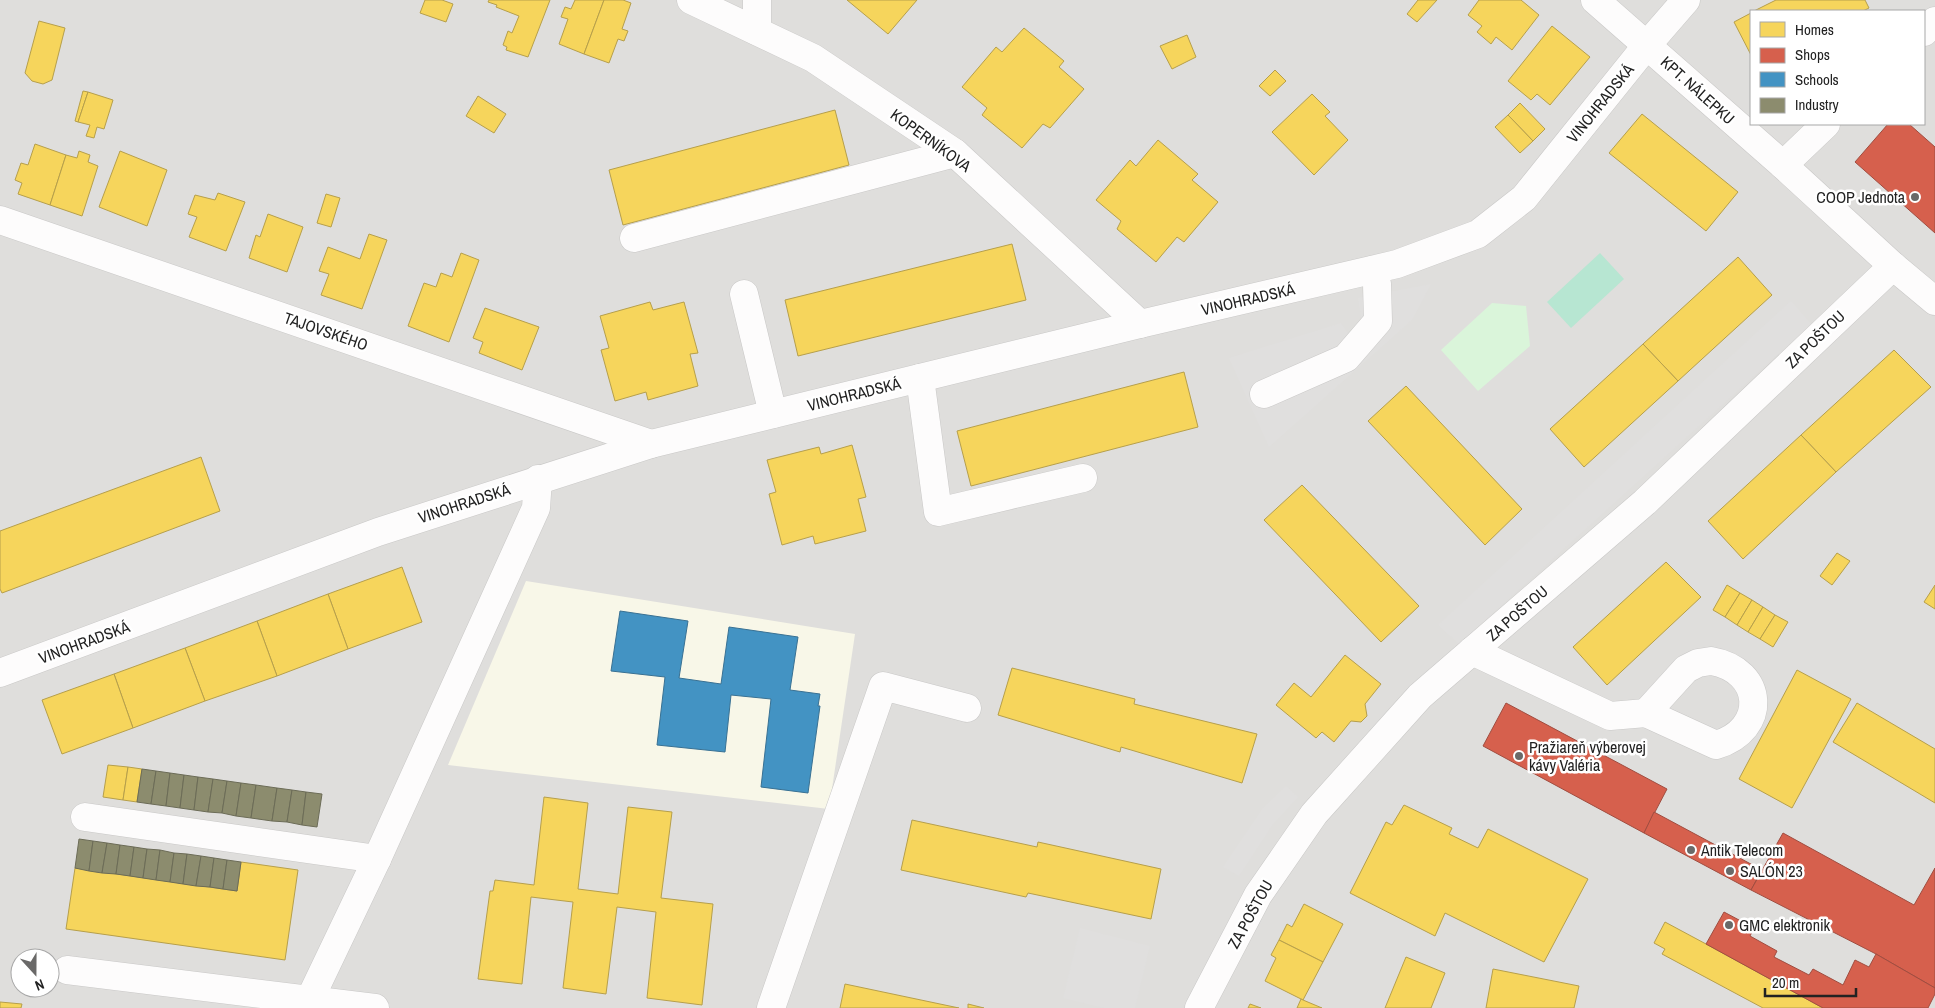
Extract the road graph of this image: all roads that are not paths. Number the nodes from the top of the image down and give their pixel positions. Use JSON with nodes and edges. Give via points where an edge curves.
{"nodes":[{"id":1,"x":691,"y":0,"type":"edge"},
{"id":2,"x":757,"y":0,"type":"edge"},
{"id":3,"x":1595,"y":0,"type":"edge"},
{"id":4,"x":1686,"y":0,"type":"edge"},
{"id":5,"x":1935,"y":21,"type":"edge"},
{"id":6,"x":757,"y":31,"type":"junction"},
{"id":7,"x":1925,"y":31,"type":"edge"},
{"id":8,"x":1647,"y":45,"type":"junction"},
{"id":9,"x":1825,"y":125,"type":"edge"},
{"id":10,"x":955,"y":153,"type":"junction"},
{"id":11,"x":1783,"y":165,"type":"junction"},
{"id":12,"x":0,"y":220,"type":"edge"},
{"id":13,"x":634,"y":238,"type":"dead end"},
{"id":14,"x":1893,"y":266,"type":"junction"},
{"id":15,"x":1373,"y":270,"type":"junction"},
{"id":16,"x":744,"y":294,"type":"dead end"},
{"id":17,"x":1934,"y":296,"type":"edge"},
{"id":18,"x":1140,"y":324,"type":"junction"},
{"id":19,"x":920,"y":378,"type":"junction"},
{"id":20,"x":1264,"y":394,"type":"dead end"},
{"id":21,"x":773,"y":414,"type":"junction"},
{"id":22,"x":651,"y":444,"type":"junction"},
{"id":23,"x":1083,"y":478,"type":"dead end"},
{"id":24,"x":538,"y":479,"type":"junction"},
{"id":25,"x":1472,"y":651,"type":"junction"},
{"id":26,"x":0,"y":673,"type":"edge"},
{"id":27,"x":967,"y":708,"type":"dead end"},
{"id":28,"x":1646,"y":713,"type":"dead end"},
{"id":29,"x":85,"y":817,"type":"dead end"},
{"id":30,"x":377,"y":859,"type":"junction"},
{"id":31,"x":67,"y":970,"type":"dead end"},
{"id":32,"x":310,"y":1004,"type":"edge"},
{"id":33,"x":375,"y":1008,"type":"edge"},
{"id":34,"x":771,"y":1008,"type":"edge"},
{"id":35,"x":1199,"y":1008,"type":"edge"}],
"edges":[{"from":1,"to":6,"type":"street","name":"KOPERNÍKOVA"},
{"from":2,"to":6,"type":"street"},
{"from":3,"to":8,"type":"street","name":"KPT. NÁLEPKU"},
{"from":4,"to":8,"type":"street","name":"VINOHRADSKÁ"},
{"from":5,"to":7,"type":"street"},
{"from":6,"to":10,"type":"street","name":"KOPERNÍKOVA","via":[[813,58]]},
{"from":8,"to":11,"type":"street","name":"KPT. NÁLEPKU"},
{"from":8,"to":15,"type":"street","name":"VINOHRADSKÁ","via":[[1524,198],[1478,234]]},
{"from":9,"to":11,"type":"street"},
{"from":10,"to":13,"type":"street"},
{"from":10,"to":18,"type":"street","name":"KOPERNÍKOVA"},
{"from":11,"to":14,"type":"street","name":"KPT. NÁLEPKU"},
{"from":12,"to":22,"type":"street","name":"TAJOVSKÉHO"},
{"from":14,"to":17,"type":"street","name":"KPT. NÁLEPKU"},
{"from":14,"to":25,"type":"street","name":"ZA POŠTOU","via":[[1645,502]]},
{"from":15,"to":18,"type":"street","name":"VINOHRADSKÁ"},
{"from":15,"to":20,"type":"street","via":[[1378,284],[1378,321],[1346,358]]},
{"from":16,"to":21,"type":"street"},
{"from":18,"to":19,"type":"street","name":"VINOHRADSKÁ"},
{"from":19,"to":21,"type":"street","name":"VINOHRADSKÁ"},
{"from":19,"to":23,"type":"street","via":[[938,512]]},
{"from":21,"to":22,"type":"street","name":"VINOHRADSKÁ"},
{"from":22,"to":24,"type":"street","name":"VINOHRADSKÁ"},
{"from":24,"to":26,"type":"street","name":"VINOHRADSKÁ","via":[[378,532]]},
{"from":24,"to":30,"type":"street","via":[[536,508]]},
{"from":25,"to":28,"type":"street","via":[[1610,716]]},
{"from":25,"to":35,"type":"street","name":"ZA POŠTOU","via":[[1420,696],[1314,814],[1258,895]]},
{"from":27,"to":34,"type":"street","via":[[883,686]]},
{"from":29,"to":30,"type":"street"},
{"from":30,"to":32,"type":"street"},
{"from":31,"to":32,"type":"street"},
{"from":32,"to":33,"type":"street"}]}
